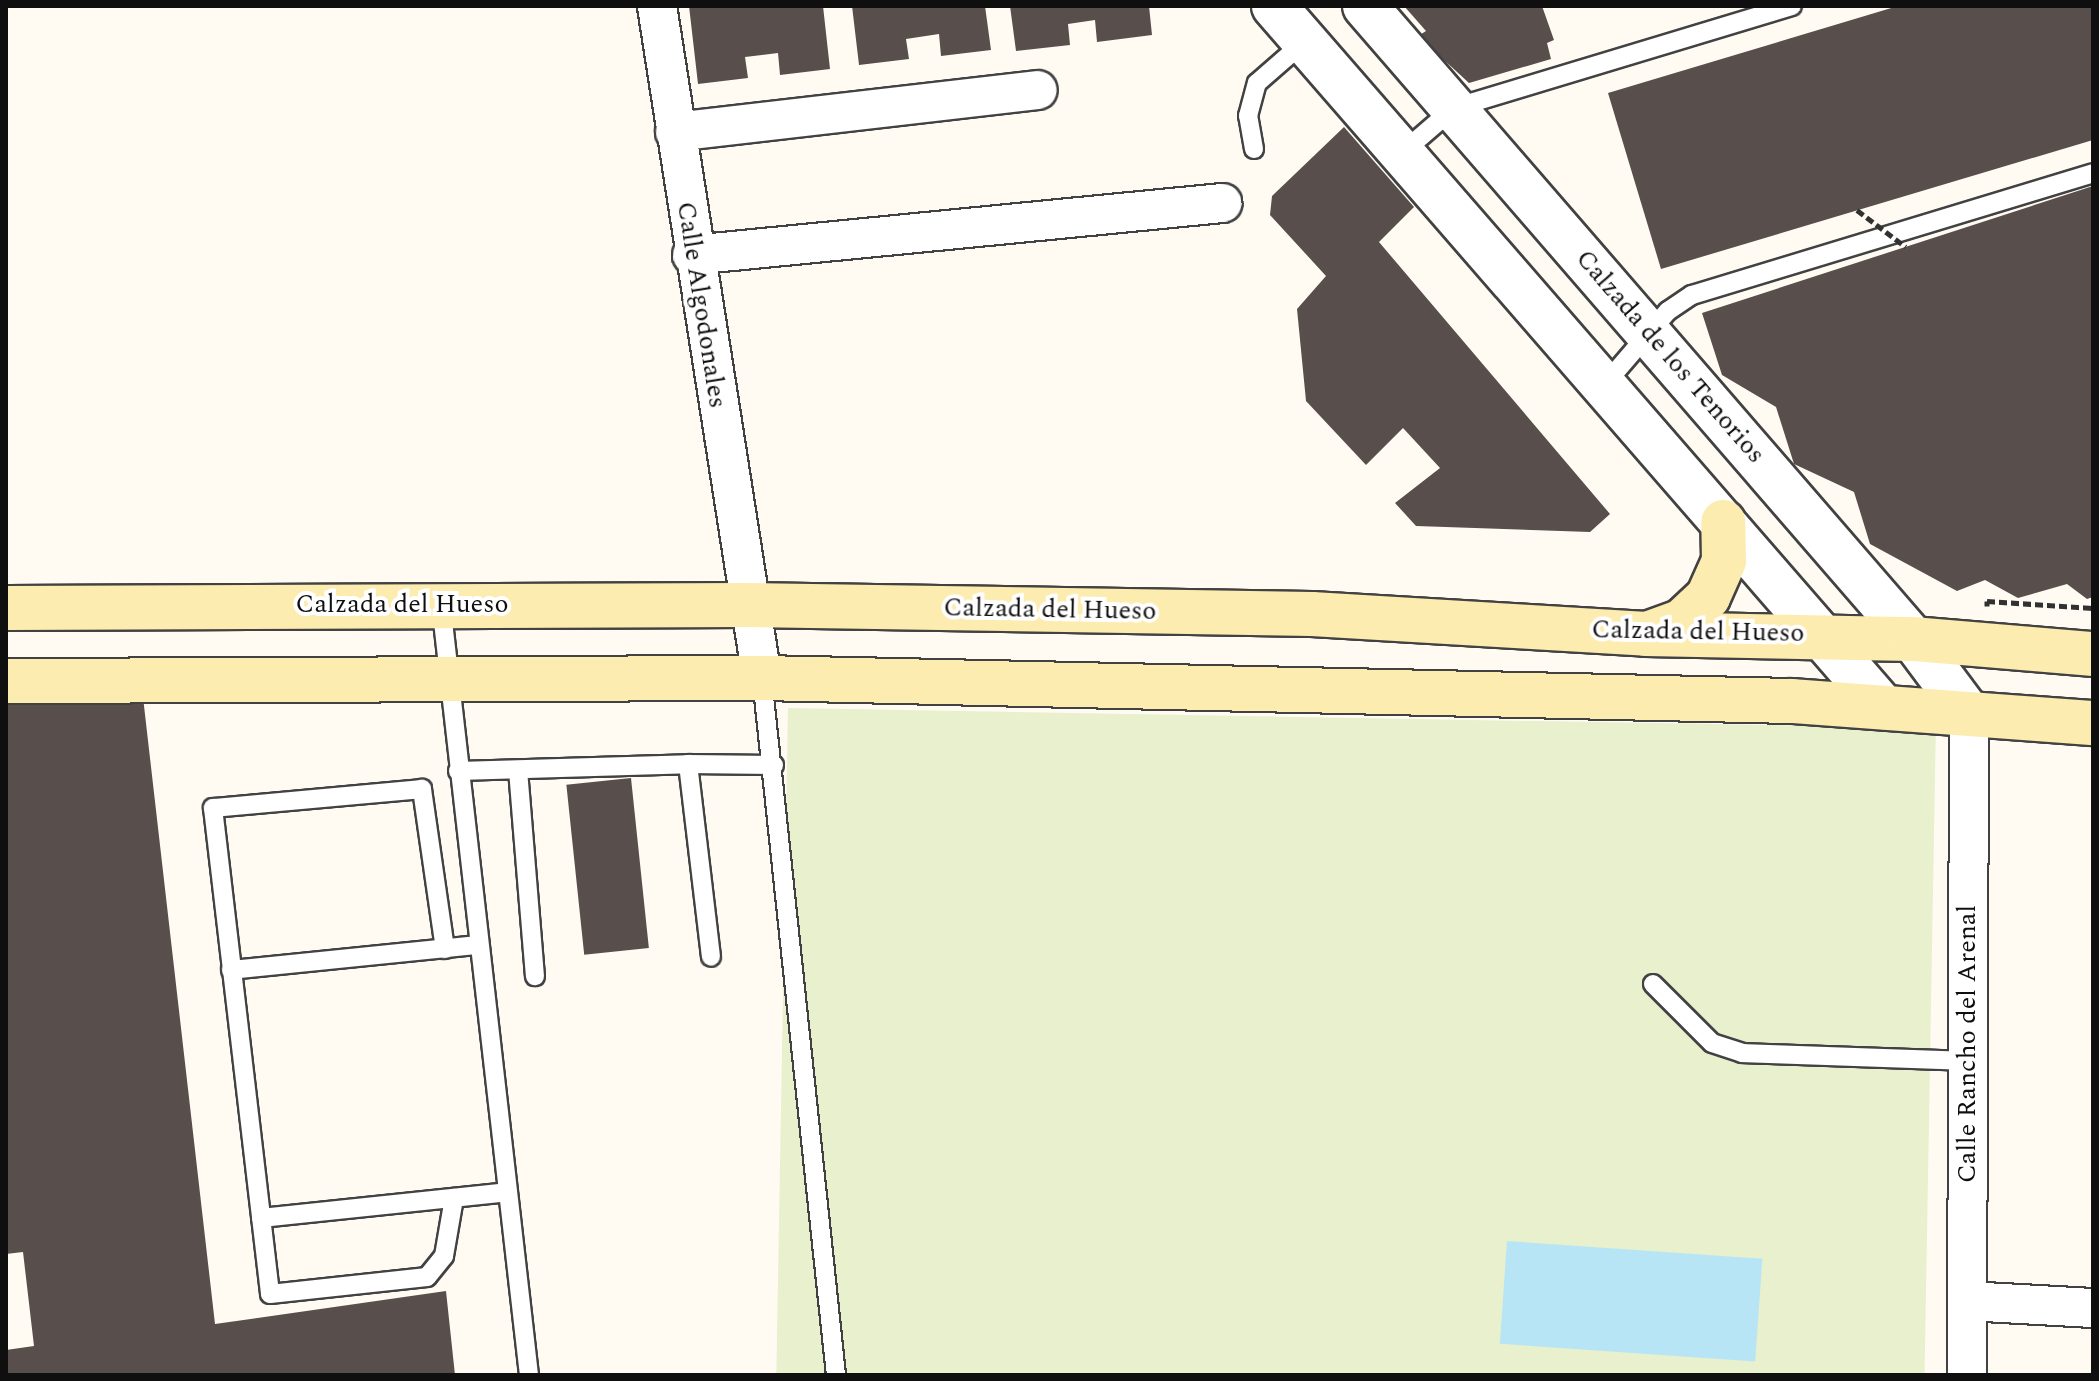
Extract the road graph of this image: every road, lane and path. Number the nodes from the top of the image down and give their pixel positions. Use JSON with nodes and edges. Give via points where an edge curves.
{"nodes":[{"id":1,"x":657,"y":6,"type":"edge"},
{"id":2,"x":1274,"y":6,"type":"edge"},
{"id":3,"x":1365,"y":6,"type":"edge"},
{"id":4,"x":1792,"y":6,"type":"edge"},
{"id":5,"x":1304,"y":42,"type":"junction"},
{"id":6,"x":1038,"y":90,"type":"dead end"},
{"id":7,"x":1454,"y":108,"type":"junction"},
{"id":8,"x":675,"y":132,"type":"junction"},
{"id":9,"x":1254,"y":149,"type":"dead end"},
{"id":10,"x":1403,"y":152,"type":"junction"},
{"id":11,"x":2093,"y":173,"type":"edge"},
{"id":12,"x":1222,"y":203,"type":"dead end"},
{"id":13,"x":1857,"y":210,"type":"dead end"},
{"id":14,"x":1906,"y":247,"type":"dead end"},
{"id":15,"x":692,"y":255,"type":"junction"},
{"id":16,"x":1649,"y":332,"type":"junction"},
{"id":17,"x":1606,"y":383,"type":"junction"},
{"id":18,"x":1723,"y":522,"type":"junction"},
{"id":19,"x":441,"y":604,"type":"junction"},
{"id":20,"x":747,"y":605,"type":"junction"},
{"id":21,"x":6,"y":608,"type":"edge"},
{"id":22,"x":2093,"y":608,"type":"edge"},
{"id":23,"x":1987,"y":614,"type":"dead end"},
{"id":24,"x":1646,"y":634,"type":"junction"},
{"id":25,"x":1821,"y":635,"type":"junction"},
{"id":26,"x":1913,"y":639,"type":"junction"},
{"id":27,"x":2093,"y":654,"type":"edge"},
{"id":28,"x":762,"y":678,"type":"junction"},
{"id":29,"x":448,"y":680,"type":"junction"},
{"id":30,"x":6,"y":681,"type":"edge"},
{"id":31,"x":1883,"y":707,"type":"junction"},
{"id":32,"x":1969,"y":714,"type":"junction"},
{"id":33,"x":2093,"y":723,"type":"edge"},
{"id":34,"x":688,"y":764,"type":"junction"},
{"id":35,"x":774,"y":765,"type":"junction"},
{"id":36,"x":518,"y":770,"type":"junction"},
{"id":37,"x":458,"y":771,"type":"junction"},
{"id":38,"x":477,"y":945,"type":"junction"},
{"id":39,"x":445,"y":949,"type":"junction"},
{"id":40,"x":711,"y":957,"type":"dead end"},
{"id":41,"x":231,"y":970,"type":"junction"},
{"id":42,"x":535,"y":976,"type":"dead end"},
{"id":43,"x":1653,"y":984,"type":"dead end"},
{"id":44,"x":1968,"y":1061,"type":"junction"},
{"id":45,"x":507,"y":1192,"type":"junction"},
{"id":46,"x":454,"y":1198,"type":"junction"},
{"id":47,"x":261,"y":1218,"type":"junction"},
{"id":48,"x":1967,"y":1301,"type":"junction"},
{"id":49,"x":2093,"y":1308,"type":"edge"},
{"id":50,"x":529,"y":1375,"type":"edge"},
{"id":51,"x":836,"y":1375,"type":"edge"},
{"id":52,"x":1967,"y":1375,"type":"edge"}],
"edges":[{"from":1,"to":8,"type":"street","name":"Calle Algodonales"},
{"from":2,"to":5,"type":"street"},
{"from":3,"to":7,"type":"street","name":"Calzada de los Tenorios"},
{"from":4,"to":7,"type":"lane"},
{"from":5,"to":9,"type":"lane","via":[[1257,83],[1248,116]]},
{"from":5,"to":10,"type":"street"},
{"from":6,"to":8,"type":"street"},
{"from":7,"to":10,"type":"lane"},
{"from":7,"to":16,"type":"street","name":"Calzada de los Tenorios"},
{"from":8,"to":15,"type":"street","name":"Calle Algodonales"},
{"from":10,"to":17,"type":"street"},
{"from":11,"to":16,"type":"lane","via":[[1692,295]]},
{"from":12,"to":15,"type":"street"},
{"from":13,"to":14,"type":"path","bridge":true},
{"from":15,"to":20,"type":"street","name":"Calle Algodonales"},
{"from":16,"to":17,"type":"lane"},
{"from":16,"to":26,"type":"street","name":"Calzada de los Tenorios"},
{"from":17,"to":18,"type":"street"},
{"from":18,"to":24,"type":"main road","via":[[1724,561],[1708,597],[1681,622]]},
{"from":18,"to":25,"type":"street"},
{"from":19,"to":20,"type":"main road","name":"Calzada del Hueso"},
{"from":19,"to":21,"type":"main road","name":"Calzada del Hueso"},
{"from":19,"to":29,"type":"lane"},
{"from":20,"to":24,"type":"main road","name":"Calzada del Hueso","via":[[1312,614]]},
{"from":20,"to":28,"type":"street","name":"Calle Algodonales"},
{"from":22,"to":23,"type":"path","via":[[1987,601]]},
{"from":24,"to":25,"type":"main road","name":"Calzada del Hueso"},
{"from":25,"to":26,"type":"main road","name":"Calzada del Hueso"},
{"from":25,"to":31,"type":"street"},
{"from":26,"to":27,"type":"main road","name":"Calzada del Hueso"},
{"from":26,"to":32,"type":"street","name":"Calzada de los Tenorios"},
{"from":28,"to":29,"type":"main road"},
{"from":28,"to":31,"type":"main road"},
{"from":28,"to":35,"type":"lane"},
{"from":29,"to":30,"type":"main road"},
{"from":29,"to":37,"type":"lane"},
{"from":31,"to":32,"type":"main road"},
{"from":32,"to":33,"type":"main road"},
{"from":32,"to":44,"type":"street","name":"Calle Rancho del Arenal"},
{"from":34,"to":35,"type":"lane"},
{"from":34,"to":36,"type":"lane"},
{"from":34,"to":40,"type":"lane"},
{"from":35,"to":51,"type":"lane"},
{"from":36,"to":37,"type":"lane"},
{"from":36,"to":42,"type":"lane"},
{"from":37,"to":38,"type":"lane"},
{"from":38,"to":39,"type":"lane"},
{"from":38,"to":45,"type":"lane"},
{"from":39,"to":41,"type":"lane"},
{"from":39,"to":41,"type":"lane","via":[[422,789],[213,808]]},
{"from":41,"to":47,"type":"lane"},
{"from":43,"to":44,"type":"lane","via":[[1700,1034],[1742,1053]]},
{"from":44,"to":48,"type":"street","name":"Calle Rancho del Arenal"},
{"from":45,"to":46,"type":"lane"},
{"from":45,"to":50,"type":"lane"},
{"from":46,"to":47,"type":"lane"},
{"from":46,"to":47,"type":"lane","via":[[444,1256],[427,1277],[270,1294]]},
{"from":48,"to":49,"type":"street"},
{"from":48,"to":52,"type":"street","name":"Calle Rancho del Arenal"}]}
